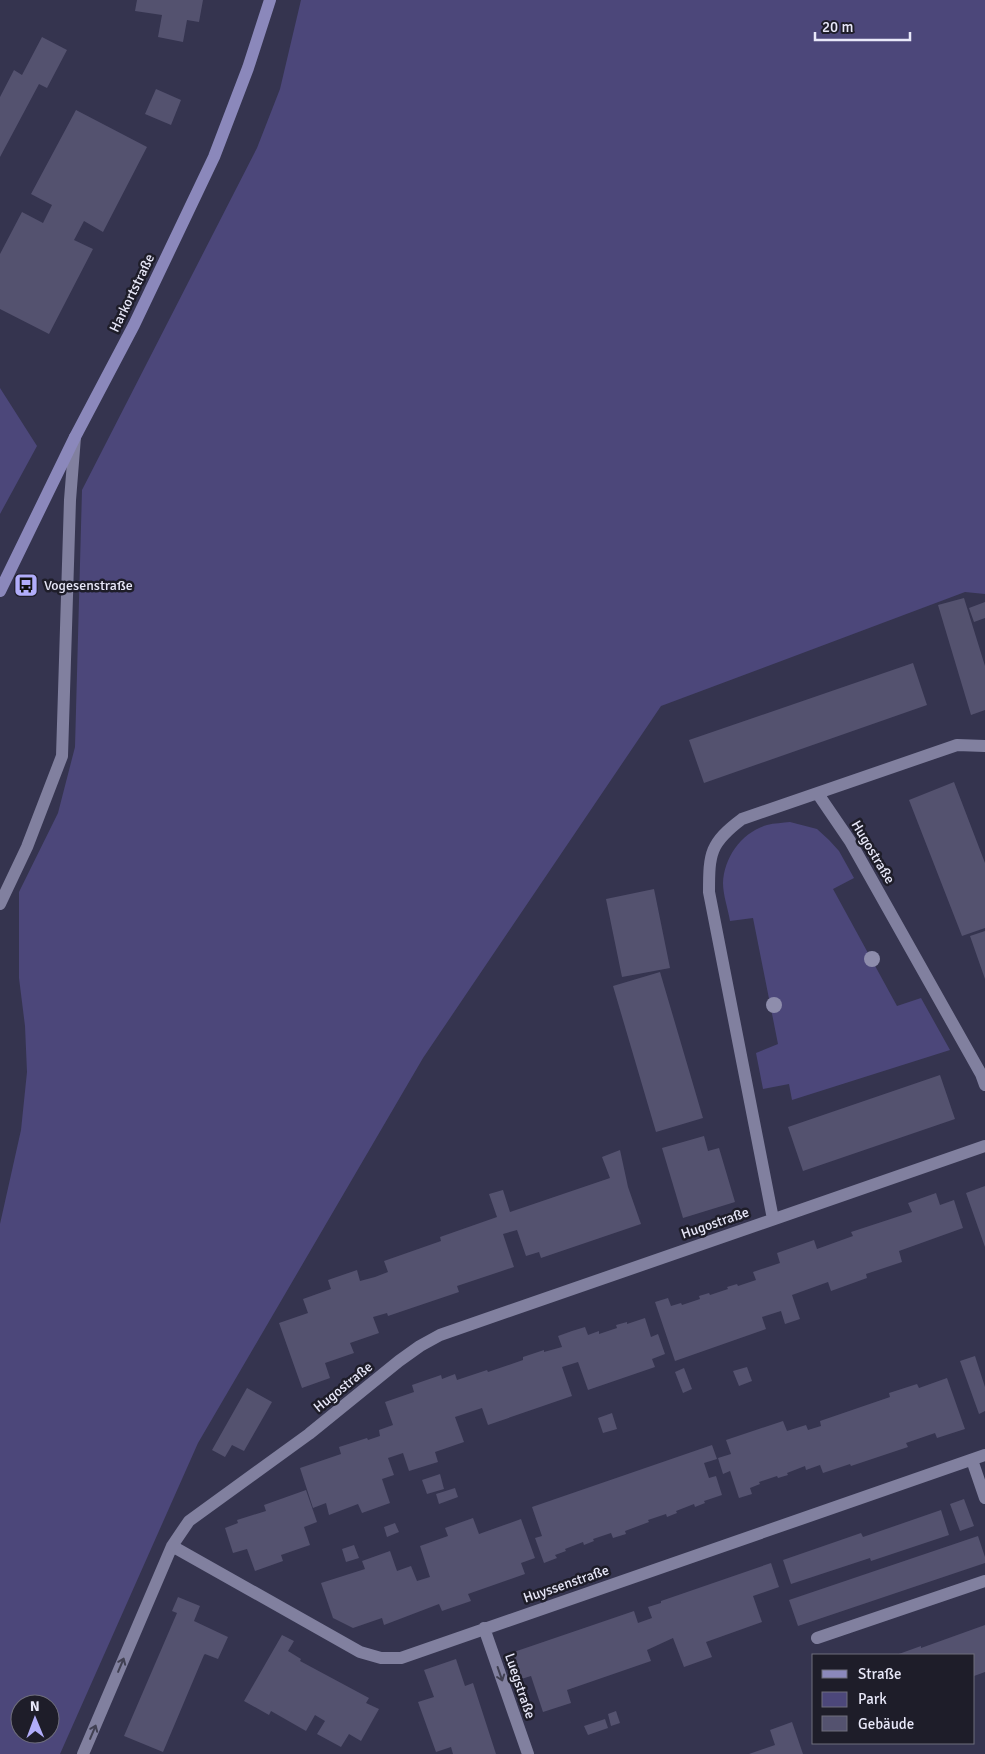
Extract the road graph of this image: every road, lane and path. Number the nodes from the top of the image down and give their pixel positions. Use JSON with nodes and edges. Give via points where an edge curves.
{"nodes":[{"id":1,"x":270,"y":0,"type":"edge"},
{"id":2,"x":75,"y":438,"type":"junction"},
{"id":3,"x":0,"y":591,"type":"edge"},
{"id":4,"x":985,"y":746,"type":"edge"},
{"id":5,"x":818,"y":794,"type":"junction"},
{"id":6,"x":0,"y":904,"type":"edge"},
{"id":7,"x":985,"y":1086,"type":"edge"},
{"id":8,"x":985,"y":1146,"type":"edge"},
{"id":9,"x":773,"y":1219,"type":"junction"},
{"id":10,"x":985,"y":1455,"type":"edge"},
{"id":11,"x":972,"y":1460,"type":"junction"},
{"id":12,"x":985,"y":1498,"type":"edge"},
{"id":13,"x":172,"y":1546,"type":"junction"},
{"id":14,"x":985,"y":1581,"type":"edge"},
{"id":15,"x":484,"y":1628,"type":"junction"},
{"id":16,"x":817,"y":1638,"type":"dead end"},
{"id":17,"x":83,"y":1754,"type":"edge"},
{"id":18,"x":528,"y":1754,"type":"edge"}],
"edges":[{"from":1,"to":2,"type":"street","name":"Harkortstraße","via":[[214,157]]},
{"from":2,"to":3,"type":"street","name":"Harkortstraße"},
{"from":2,"to":6,"type":"street","via":[[62,756],[27,847]]},
{"from":4,"to":5,"type":"street","via":[[957,745]]},
{"from":5,"to":7,"type":"street","name":"Hugostraße","via":[[850,841]]},
{"from":5,"to":9,"type":"street","via":[[742,819],[724,832],[712,851],[709,870],[709,892]]},
{"from":8,"to":9,"type":"street","name":"Hugostraße"},
{"from":9,"to":13,"type":"street","name":"Hugostraße","via":[[440,1335],[399,1361],[309,1434],[189,1521]]},
{"from":10,"to":11,"type":"street","name":"Huyssenstraße"},
{"from":11,"to":12,"type":"street"},
{"from":11,"to":15,"type":"street","name":"Huyssenstraße"},
{"from":13,"to":15,"type":"street","name":"Huyssenstraße","via":[[360,1652],[381,1658],[401,1658]]},
{"from":17,"to":13,"type":"street","name":"Hugostraße","one_way":true},
{"from":14,"to":16,"type":"street"},
{"from":15,"to":18,"type":"street","name":"Luegstraße","one_way":true}]}
